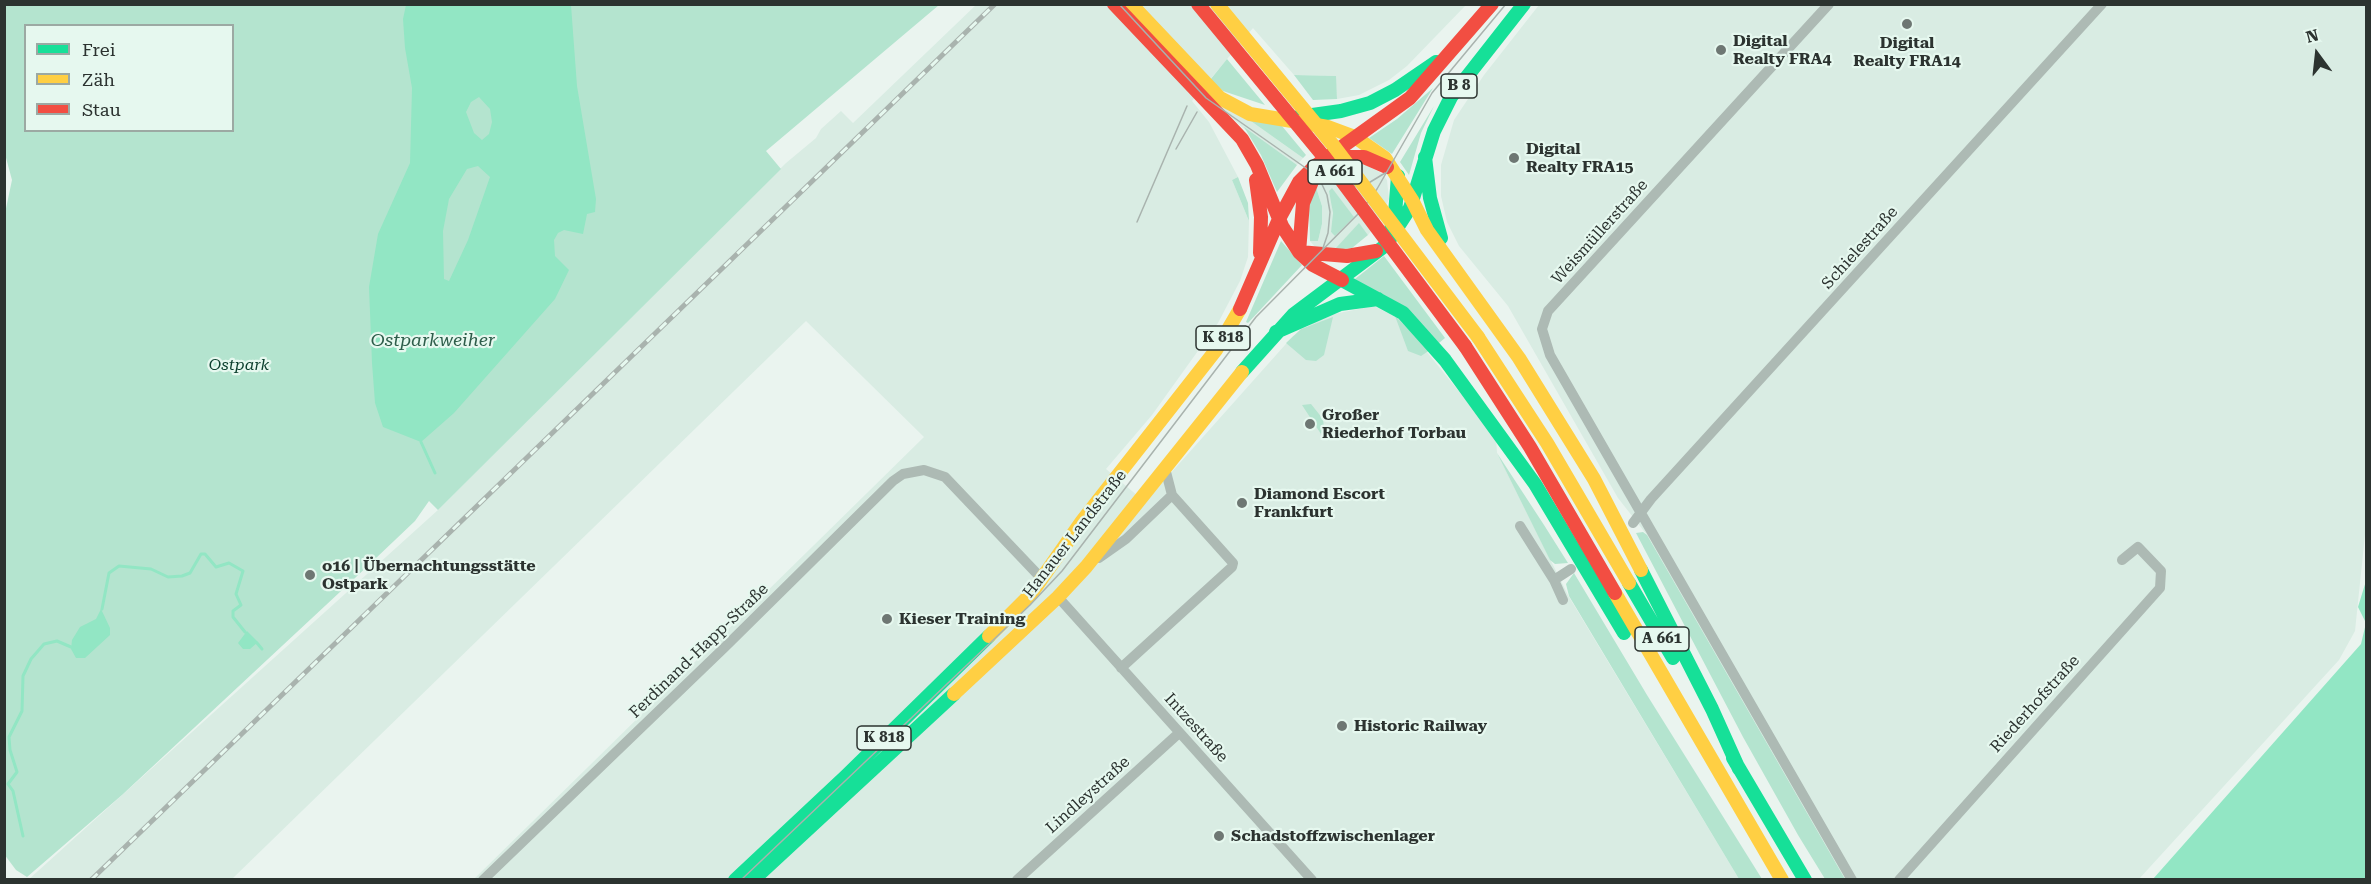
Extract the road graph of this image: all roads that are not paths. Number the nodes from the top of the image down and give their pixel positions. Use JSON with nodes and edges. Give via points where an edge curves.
{"nodes":[{"id":1,"x":1114,"y":4,"type":"edge"},
{"id":2,"x":1131,"y":4,"type":"edge"},
{"id":3,"x":1198,"y":4,"type":"edge"},
{"id":4,"x":1217,"y":4,"type":"edge"},
{"id":5,"x":1492,"y":4,"type":"edge"},
{"id":6,"x":1524,"y":4,"type":"edge"},
{"id":7,"x":1829,"y":4,"type":"edge"},
{"id":8,"x":2102,"y":4,"type":"edge"},
{"id":9,"x":1455,"y":48,"type":"junction"},
{"id":10,"x":1201,"y":90,"type":"junction"},
{"id":11,"x":1264,"y":117,"type":"junction"},
{"id":12,"x":1355,"y":137,"type":"junction"},
{"id":13,"x":1251,"y":153,"type":"junction"},
{"id":14,"x":1425,"y":157,"type":"junction"},
{"id":15,"x":1325,"y":159,"type":"junction"},
{"id":16,"x":1398,"y":174,"type":"junction"},
{"id":17,"x":1412,"y":200,"type":"junction"},
{"id":18,"x":1279,"y":219,"type":"junction"},
{"id":19,"x":1384,"y":247,"type":"junction"},
{"id":20,"x":1299,"y":252,"type":"junction"},
{"id":21,"x":1258,"y":268,"type":"junction"},
{"id":22,"x":1342,"y":280,"type":"junction"},
{"id":23,"x":1474,"y":294,"type":"junction"},
{"id":24,"x":1381,"y":299,"type":"junction"},
{"id":25,"x":1276,"y":332,"type":"junction"},
{"id":26,"x":1165,"y":468,"type":"junction"},
{"id":27,"x":1172,"y":495,"type":"junction"},
{"id":28,"x":1642,"y":514,"type":"junction"},
{"id":29,"x":1633,"y":523,"type":"dead end"},
{"id":30,"x":1520,"y":526,"type":"dead end"},
{"id":31,"x":2122,"y":560,"type":"dead end"},
{"id":32,"x":1086,"y":567,"type":"junction"},
{"id":33,"x":1571,"y":569,"type":"dead end"},
{"id":34,"x":1042,"y":579,"type":"junction"},
{"id":35,"x":1554,"y":580,"type":"junction"},
{"id":36,"x":1058,"y":597,"type":"junction"},
{"id":37,"x":1563,"y":600,"type":"dead end"},
{"id":38,"x":1121,"y":668,"type":"junction"},
{"id":39,"x":1679,"y":706,"type":"junction"},
{"id":40,"x":1179,"y":733,"type":"junction"},
{"id":41,"x":1739,"y":769,"type":"junction"},
{"id":42,"x":483,"y":879,"type":"edge"},
{"id":43,"x":735,"y":879,"type":"edge"},
{"id":44,"x":753,"y":879,"type":"edge"},
{"id":45,"x":1017,"y":879,"type":"edge"},
{"id":46,"x":1312,"y":879,"type":"edge"},
{"id":47,"x":1782,"y":879,"type":"edge"},
{"id":48,"x":1805,"y":879,"type":"edge"},
{"id":49,"x":1852,"y":879,"type":"edge"},
{"id":50,"x":1899,"y":879,"type":"edge"}],
"edges":[{"from":1,"to":10,"type":"main road"},
{"from":2,"to":10,"type":"main road"},
{"from":3,"to":39,"type":"main road","number":"A 661","bridge":true,"via":[[1331,166],[1465,346],[1530,447]]},
{"from":4,"to":41,"type":"main road","number":"A 661","bridge":true,"via":[[1333,145],[1478,337],[1547,443]]},
{"from":5,"to":9,"type":"main road","number":"B 8"},
{"from":6,"to":14,"type":"main road","number":"B 8","via":[[1451,97]]},
{"from":7,"to":28,"type":"street","name":"Weismüllerstraße","via":[[1548,311],[1542,329],[1545,347]]},
{"from":8,"to":28,"type":"street","name":"Schielestraße"},
{"from":9,"to":11,"type":"main road","via":[[1412,80],[1371,103],[1303,116]]},
{"from":9,"to":12,"type":"main road","number":"B 8","via":[[1410,98]]},
{"from":10,"to":11,"type":"main road","via":[[1240,110]]},
{"from":10,"to":13,"type":"main road"},
{"from":11,"to":12,"type":"main road","via":[[1328,127]]},
{"from":12,"to":15,"type":"main road","number":"K 818"},
{"from":12,"to":16,"type":"main road","via":[[1379,153]]},
{"from":13,"to":18,"type":"main road"},
{"from":13,"to":21,"type":"main road","via":[[1261,217]]},
{"from":14,"to":17,"type":"main road","number":"B 8"},
{"from":14,"to":23,"type":"main road","via":[[1433,214],[1441,239]]},
{"from":15,"to":16,"type":"main road","via":[[1364,157]]},
{"from":15,"to":18,"type":"main road","number":"K 818","via":[[1299,182]]},
{"from":15,"to":20,"type":"main road","via":[[1309,184],[1303,203]]},
{"from":16,"to":17,"type":"main road"},
{"from":16,"to":19,"type":"main road","via":[[1395,214]]},
{"from":17,"to":19,"type":"main road","number":"B 8","via":[[1401,225]]},
{"from":17,"to":23,"type":"main road","via":[[1427,230]]},
{"from":18,"to":20,"type":"main road"},
{"from":18,"to":21,"type":"main road","name":"Hanauer Landstraße","number":"K 818"},
{"from":19,"to":20,"type":"main road","via":[[1347,256]]},
{"from":19,"to":22,"type":"main road","number":"B 8"},
{"from":20,"to":22,"type":"main road","via":[[1313,265]]},
{"from":21,"to":34,"type":"main road","name":"Hanauer Landstraße","number":"K 818","via":[[1243,304],[1216,350],[1082,521]]},
{"from":22,"to":24,"type":"main road"},
{"from":22,"to":25,"type":"main road","name":"Hanauer Landstraße","number":"K 818","via":[[1306,304]]},
{"from":23,"to":41,"type":"main road","via":[[1594,479]]},
{"from":24,"to":25,"type":"main road","via":[[1340,304]]},
{"from":24,"to":39,"type":"main road","via":[[1403,313],[1427,337],[1499,431],[1634,649]]},
{"from":25,"to":26,"type":"main road","name":"Hanauer Landstraße","number":"K 818"},
{"from":26,"to":27,"type":"street"},
{"from":26,"to":32,"type":"main road","name":"Hanauer Landstraße","number":"K 818"},
{"from":27,"to":32,"type":"street","via":[[1126,539]]},
{"from":27,"to":38,"type":"street","via":[[1233,563]]},
{"from":28,"to":29,"type":"street"},
{"from":28,"to":49,"type":"street"},
{"from":30,"to":35,"type":"street"},
{"from":31,"to":50,"type":"street","name":"Riederhofstraße","via":[[2138,547],[2161,571],[2160,588]]},
{"from":32,"to":36,"type":"main road","name":"Hanauer Landstraße","number":"K 818"},
{"from":33,"to":35,"type":"street"},
{"from":34,"to":36,"type":"main road"},
{"from":34,"to":42,"type":"street","name":"Ferdinand-Happ-Straße","via":[[945,477],[919,470],[903,474]]},
{"from":34,"to":43,"type":"main road","name":"Hanauer Landstraße","number":"K 818","via":[[954,672]]},
{"from":35,"to":37,"type":"street"},
{"from":36,"to":38,"type":"street","name":"Intzestraße"},
{"from":36,"to":44,"type":"main road","name":"Hanauer Landstraße","number":"K 818"},
{"from":38,"to":40,"type":"street","name":"Intzestraße"},
{"from":39,"to":47,"type":"main road","number":"A 661"},
{"from":40,"to":45,"type":"street","name":"Lindleystraße"},
{"from":40,"to":46,"type":"street","name":"Intzestraße"},
{"from":41,"to":48,"type":"main road","number":"A 661"}]}
